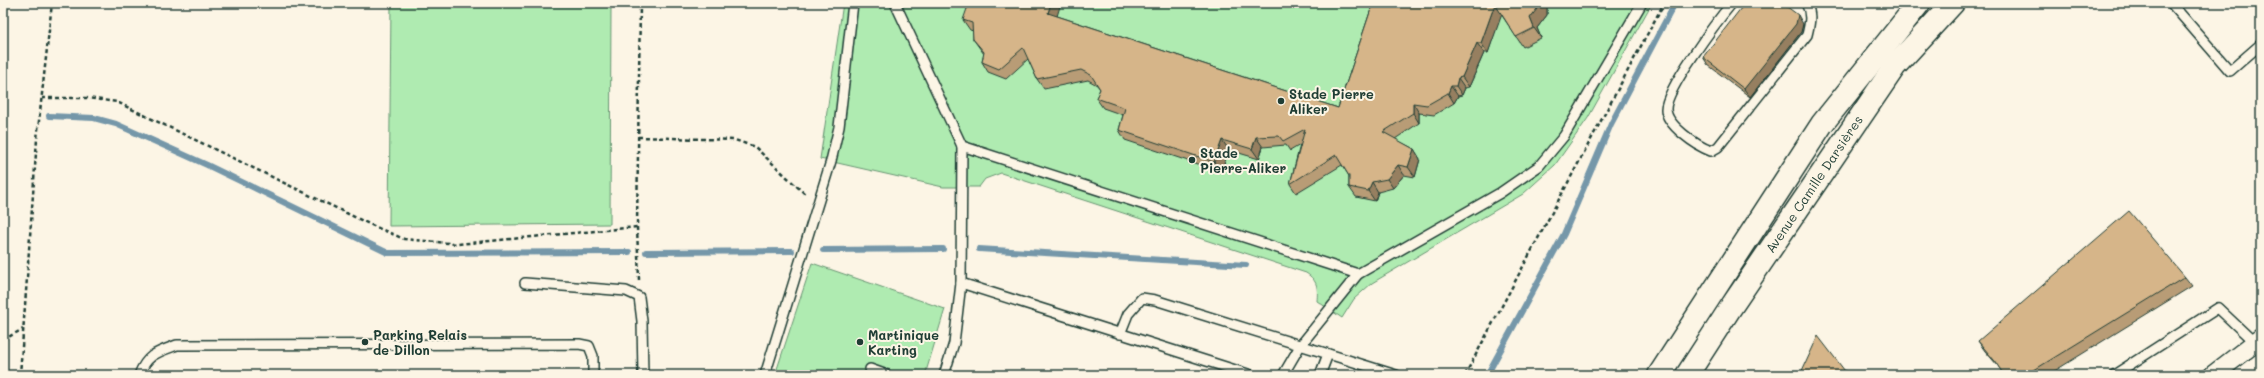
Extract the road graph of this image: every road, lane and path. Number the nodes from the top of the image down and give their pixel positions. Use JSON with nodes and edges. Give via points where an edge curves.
{"nodes":[{"id":1,"x":52,"y":3,"type":"edge"},
{"id":2,"x":640,"y":3,"type":"edge"},
{"id":3,"x":853,"y":3,"type":"edge"},
{"id":4,"x":895,"y":3,"type":"edge"},
{"id":5,"x":1642,"y":3,"type":"edge"},
{"id":6,"x":1664,"y":3,"type":"edge"},
{"id":7,"x":1732,"y":3,"type":"edge"},
{"id":8,"x":1806,"y":3,"type":"edge"},
{"id":9,"x":1919,"y":3,"type":"edge"},
{"id":10,"x":1954,"y":3,"type":"edge"},
{"id":11,"x":2171,"y":3,"type":"edge"},
{"id":12,"x":2261,"y":44,"type":"edge"},
{"id":13,"x":42,"y":98,"type":"junction"},
{"id":14,"x":638,"y":137,"type":"junction"},
{"id":15,"x":962,"y":146,"type":"junction"},
{"id":16,"x":818,"y":207,"type":"junction"},
{"id":17,"x":637,"y":227,"type":"junction"},
{"id":18,"x":1358,"y":274,"type":"junction"},
{"id":19,"x":525,"y":283,"type":"dead end"},
{"id":20,"x":961,"y":283,"type":"junction"},
{"id":21,"x":639,"y":297,"type":"junction"},
{"id":22,"x":24,"y":328,"type":"junction"},
{"id":23,"x":1120,"y":334,"type":"junction"},
{"id":24,"x":3,"y":340,"type":"edge"},
{"id":25,"x":2258,"y":340,"type":"edge"},
{"id":26,"x":1300,"y":346,"type":"junction"},
{"id":27,"x":1328,"y":354,"type":"junction"},
{"id":28,"x":870,"y":369,"type":"dead end"},
{"id":29,"x":20,"y":375,"type":"edge"},
{"id":30,"x":139,"y":375,"type":"edge"},
{"id":31,"x":593,"y":375,"type":"edge"},
{"id":32,"x":642,"y":375,"type":"edge"},
{"id":33,"x":765,"y":375,"type":"edge"},
{"id":34,"x":887,"y":375,"type":"edge"},
{"id":35,"x":944,"y":375,"type":"edge"},
{"id":36,"x":1250,"y":375,"type":"edge"},
{"id":37,"x":1283,"y":375,"type":"edge"},
{"id":38,"x":1320,"y":375,"type":"edge"},
{"id":39,"x":1396,"y":375,"type":"edge"},
{"id":40,"x":1465,"y":375,"type":"edge"},
{"id":41,"x":1659,"y":375,"type":"edge"},
{"id":42,"x":1687,"y":375,"type":"edge"},
{"id":43,"x":2114,"y":375,"type":"edge"},
{"id":44,"x":2213,"y":375,"type":"edge"}],
"edges":[{"from":1,"to":13,"type":"path"},
{"from":2,"to":14,"type":"path"},
{"from":3,"to":16,"type":"lane","via":[[839,127]]},
{"from":4,"to":15,"type":"lane"},
{"from":5,"to":18,"type":"lane","via":[[1564,136],[1539,166],[1500,193]]},
{"from":6,"to":40,"type":"path"},
{"from":7,"to":8,"type":"lane","via":[[1704,38],[1669,97],[1666,109],[1668,121],[1700,147],[1711,151],[1718,147],[1807,35],[1810,16]]},
{"from":9,"to":41,"type":"main road","name":"Avenue Camille Darsières","via":[[1822,124]]},
{"from":10,"to":42,"type":"main road","name":"Avenue Camille Darsières","via":[[1895,66]]},
{"from":11,"to":12,"type":"lane","via":[[2230,71]]},
{"from":13,"to":17,"type":"path","via":[[87,98],[117,102],[404,239],[458,244]]},
{"from":13,"to":22,"type":"path"},
{"from":14,"to":16,"type":"path","via":[[735,140],[755,147]]},
{"from":14,"to":17,"type":"path"},
{"from":15,"to":18,"type":"lane"},
{"from":15,"to":20,"type":"lane"},
{"from":16,"to":33,"type":"lane"},
{"from":17,"to":21,"type":"path"},
{"from":18,"to":26,"type":"lane"},
{"from":19,"to":21,"type":"lane","via":[[626,291]]},
{"from":20,"to":23,"type":"lane"},
{"from":20,"to":35,"type":"lane","via":[[954,342]]},
{"from":21,"to":32,"type":"lane","via":[[642,321]]},
{"from":22,"to":24,"type":"path"},
{"from":22,"to":29,"type":"path"},
{"from":23,"to":26,"type":"lane","via":[[1128,314],[1142,298],[1205,315]]},
{"from":23,"to":36,"type":"lane"},
{"from":25,"to":43,"type":"lane","via":[[2218,308]]},
{"from":25,"to":44,"type":"street"},
{"from":26,"to":27,"type":"lane"},
{"from":26,"to":37,"type":"lane"},
{"from":27,"to":38,"type":"lane"},
{"from":27,"to":39,"type":"lane"},
{"from":28,"to":34,"type":"lane"},
{"from":30,"to":31,"type":"lane","via":[[144,362],[149,358],[177,345],[579,344],[589,346],[593,356]]}]}
